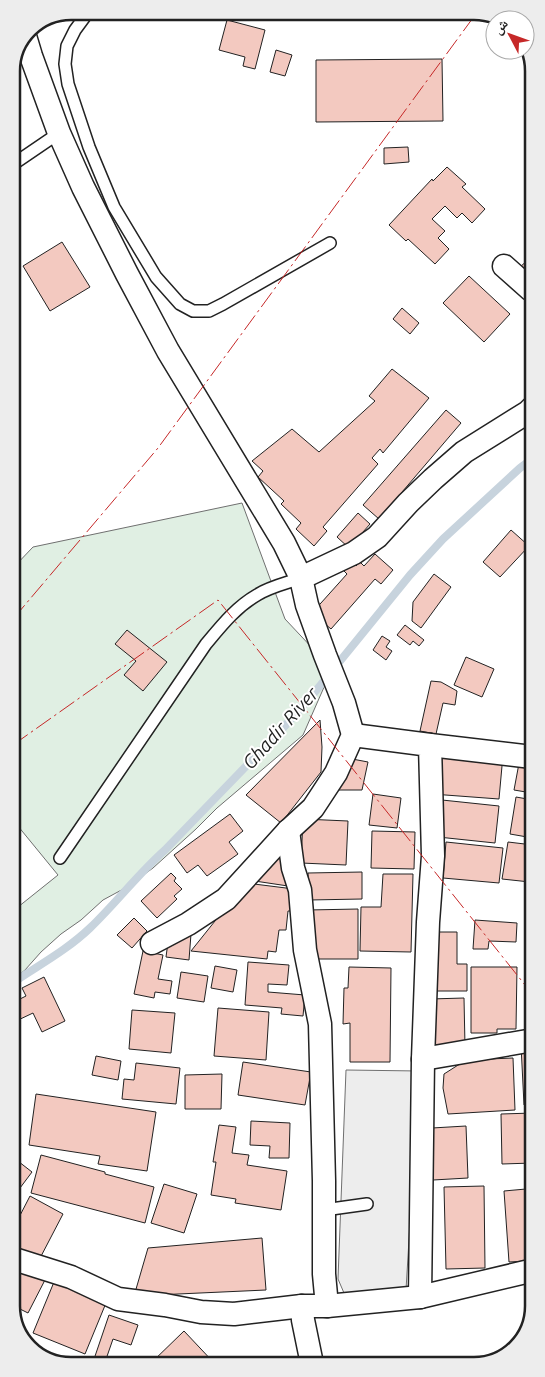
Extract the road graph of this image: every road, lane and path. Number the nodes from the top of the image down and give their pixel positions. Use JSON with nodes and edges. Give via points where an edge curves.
{"nodes":[{"id":1,"x":82,"y":20,"type":"edge"},
{"id":2,"x":27,"y":44,"type":"edge"},
{"id":3,"x":59,"y":133,"type":"junction"},
{"id":4,"x":20,"y":160,"type":"edge"},
{"id":5,"x":330,"y":243,"type":"dead end"},
{"id":6,"x":504,"y":266,"type":"dead end"},
{"id":7,"x":525,"y":285,"type":"edge"},
{"id":8,"x":525,"y":414,"type":"edge"},
{"id":9,"x":300,"y":578,"type":"junction"},
{"id":10,"x":353,"y":734,"type":"junction"},
{"id":11,"x":430,"y":745,"type":"junction"},
{"id":12,"x":525,"y":756,"type":"edge"},
{"id":13,"x":288,"y":830,"type":"junction"},
{"id":14,"x":60,"y":858,"type":"dead end"},
{"id":15,"x":152,"y":943,"type":"dead end"},
{"id":16,"x":525,"y":1041,"type":"edge"},
{"id":17,"x":423,"y":1059,"type":"junction"},
{"id":18,"x":367,"y":1204,"type":"dead end"},
{"id":19,"x":324,"y":1210,"type":"junction"},
{"id":20,"x":20,"y":1261,"type":"edge"},
{"id":21,"x":525,"y":1272,"type":"edge"},
{"id":22,"x":420,"y":1297,"type":"junction"},
{"id":23,"x":302,"y":1306,"type":"junction"},
{"id":24,"x":327,"y":1306,"type":"junction"},
{"id":25,"x":311,"y":1357,"type":"edge"}],
"edges":[{"from":1,"to":5,"type":"lane","via":[[68,46],[65,64],[68,84],[89,147],[114,207],[156,277],[180,304],[193,311],[209,310]]},
{"from":2,"to":3,"type":"street"},
{"from":3,"to":4,"type":"lane"},
{"from":3,"to":9,"type":"street","via":[[168,351],[284,543]]},
{"from":6,"to":7,"type":"street"},
{"from":8,"to":9,"type":"street","via":[[464,452],[408,502],[377,537],[354,553]]},
{"from":9,"to":10,"type":"street"},
{"from":9,"to":14,"type":"lane","via":[[257,594],[222,623]]},
{"from":10,"to":11,"type":"street"},
{"from":10,"to":13,"type":"street","via":[[336,773],[313,808]]},
{"from":11,"to":12,"type":"street"},
{"from":11,"to":17,"type":"street","via":[[433,856]]},
{"from":13,"to":15,"type":"street","via":[[226,899]]},
{"from":13,"to":19,"type":"street","via":[[293,868],[300,890],[305,950],[320,1024]]},
{"from":16,"to":17,"type":"street"},
{"from":17,"to":22,"type":"street"},
{"from":18,"to":19,"type":"lane"},
{"from":19,"to":24,"type":"street"},
{"from":20,"to":23,"type":"street","via":[[71,1277],[118,1299],[234,1314]]},
{"from":21,"to":22,"type":"street"},
{"from":22,"to":24,"type":"street"},
{"from":23,"to":24,"type":"street"},
{"from":23,"to":25,"type":"street"}]}
